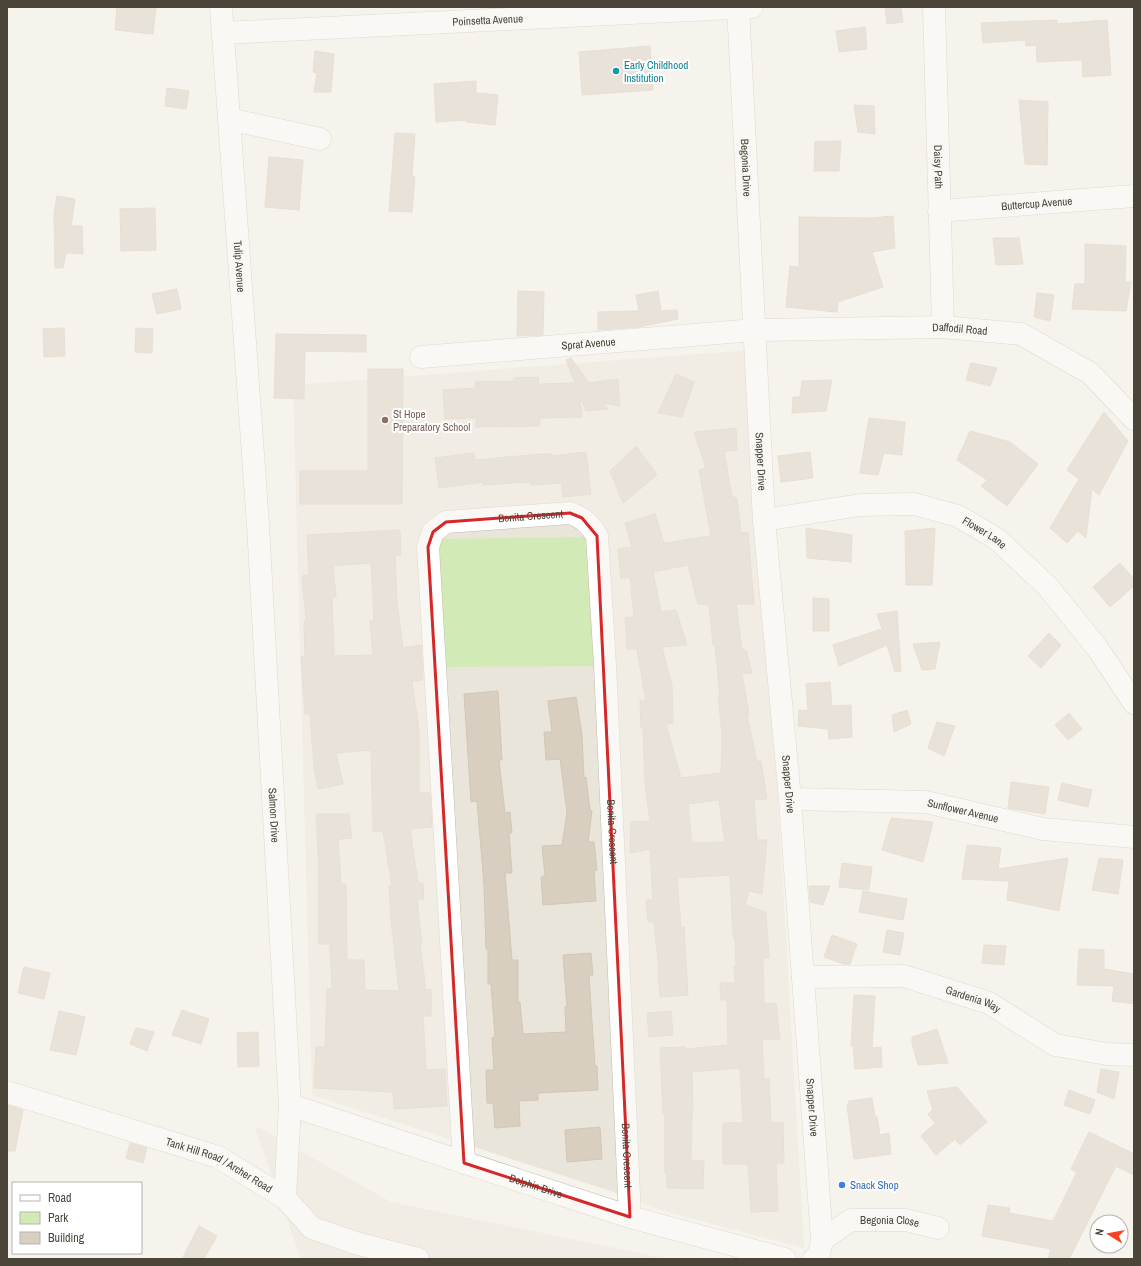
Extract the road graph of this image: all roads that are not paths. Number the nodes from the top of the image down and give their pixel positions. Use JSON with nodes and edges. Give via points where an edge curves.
{"nodes":[{"id":1,"x":221,"y":7,"type":"edge"},
{"id":2,"x":743,"y":7,"type":"edge"},
{"id":3,"x":934,"y":7,"type":"edge"},
{"id":4,"x":223,"y":33,"type":"junction"},
{"id":5,"x":229,"y":119,"type":"junction"},
{"id":6,"x":320,"y":139,"type":"dead end"},
{"id":7,"x":1134,"y":196,"type":"edge"},
{"id":8,"x":939,"y":211,"type":"junction"},
{"id":9,"x":943,"y":326,"type":"junction"},
{"id":10,"x":755,"y":330,"type":"junction"},
{"id":11,"x":421,"y":357,"type":"dead end"},
{"id":12,"x":1134,"y":419,"type":"edge"},
{"id":13,"x":764,"y":520,"type":"junction"},
{"id":14,"x":258,"y":525,"type":"joint"},
{"id":15,"x":1134,"y":703,"type":"edge"},
{"id":16,"x":790,"y":799,"type":"junction"},
{"id":17,"x":1134,"y":837,"type":"edge"},
{"id":18,"x":803,"y":977,"type":"junction"},
{"id":19,"x":1134,"y":1055,"type":"edge"},
{"id":20,"x":7,"y":1092,"type":"edge"},
{"id":21,"x":290,"y":1105,"type":"junction"},
{"id":22,"x":464,"y":1163,"type":"junction"},
{"id":23,"x":285,"y":1198,"type":"junction"},
{"id":24,"x":630,"y":1217,"type":"junction"},
{"id":25,"x":938,"y":1228,"type":"dead end"},
{"id":26,"x":818,"y":1249,"type":"edge"},
{"id":27,"x":418,"y":1259,"type":"edge"},
{"id":28,"x":786,"y":1259,"type":"edge"}],
"edges":[{"from":1,"to":4,"type":"street","name":"Tulip Avenue"},
{"from":2,"to":4,"type":"street","name":"Poinsetta Avenue"},
{"from":2,"to":10,"type":"street","name":"Begonia Drive"},
{"from":3,"to":8,"type":"street","name":"Daisy Path"},
{"from":4,"to":5,"type":"street","name":"Tulip Avenue"},
{"from":5,"to":6,"type":"street"},
{"from":5,"to":14,"type":"street","name":"Tulip Avenue"},
{"from":7,"to":8,"type":"street","name":"Buttercup Avenue"},
{"from":8,"to":9,"type":"street","name":"Daisy Path"},
{"from":9,"to":10,"type":"street","name":"Daffodil Road"},
{"from":9,"to":12,"type":"street","name":"Daffodil Road","via":[[1021,334],[1090,373]]},
{"from":10,"to":11,"type":"street","name":"Sprat Avenue"},
{"from":10,"to":13,"type":"street","name":"Snapper Drive"},
{"from":13,"to":15,"type":"street","name":"Flower Lane","via":[[860,505],[914,504],[958,516],[997,539],[1048,587],[1098,649]]},
{"from":13,"to":16,"type":"street","name":"Snapper Drive"},
{"from":14,"to":21,"type":"street","name":"Salmon Drive"},
{"from":16,"to":17,"type":"street","name":"Sunflower Avenue","via":[[926,802],[1043,829]]},
{"from":16,"to":18,"type":"street","name":"Snapper Drive"},
{"from":18,"to":19,"type":"street","name":"Gardenia Way","via":[[904,976],[989,1003],[1055,1045],[1107,1054]]},
{"from":18,"to":26,"type":"street","name":"Snapper Drive"},
{"from":20,"to":23,"type":"street","name":"Tank Hill Road / Archer Road","via":[[218,1157]]},
{"from":21,"to":22,"type":"street","name":"Dolphin Drive"},
{"from":21,"to":23,"type":"street","name":"Salmon Drive"},
{"from":22,"to":24,"type":"street","name":"Dolphin Drive"},
{"from":22,"to":24,"type":"street","name":"Bonita Crescent","via":[[428,547],[433,532],[446,522],[570,513],[582,518],[597,536],[606,673]]},
{"from":23,"to":27,"type":"street","name":"Tank Hill Road / Archer Road","via":[[312,1228],[359,1244]]},
{"from":24,"to":28,"type":"street","name":"Dolphin Drive"},
{"from":25,"to":26,"type":"street","name":"Begonia Close","via":[[906,1220],[851,1220]]}]}
